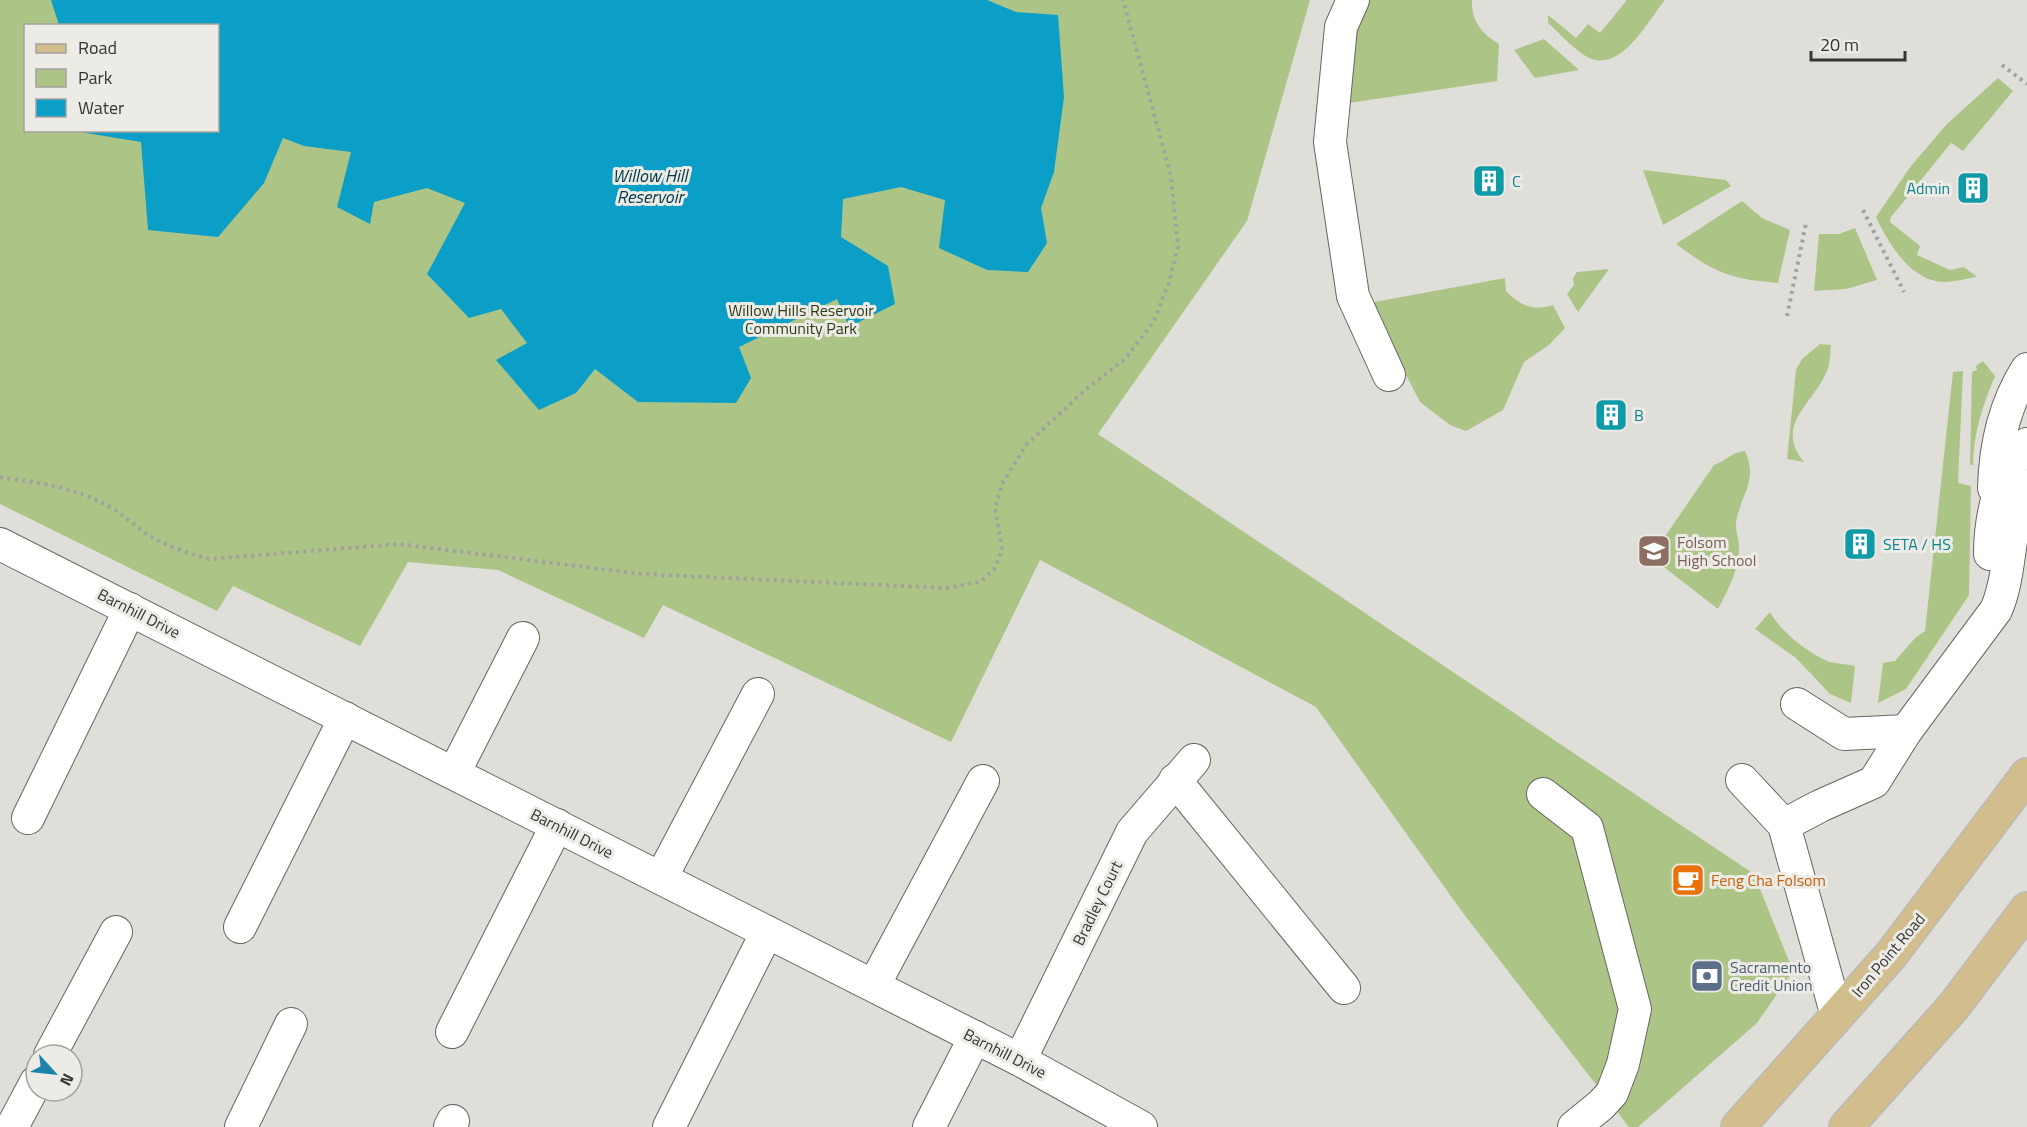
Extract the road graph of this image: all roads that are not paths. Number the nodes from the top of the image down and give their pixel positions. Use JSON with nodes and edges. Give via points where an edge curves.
{"nodes":[{"id":1,"x":1353,"y":0,"type":"edge"},
{"id":2,"x":2027,"y":369,"type":"edge"},
{"id":3,"x":1389,"y":375,"type":"dead end"},
{"id":4,"x":2024,"y":440,"type":"edge"},
{"id":5,"x":2027,"y":486,"type":"edge"},
{"id":6,"x":1994,"y":525,"type":"junction"},
{"id":7,"x":0,"y":544,"type":"edge"},
{"id":8,"x":130,"y":609,"type":"junction"},
{"id":9,"x":1996,"y":610,"type":"junction"},
{"id":10,"x":523,"y":638,"type":"dead end"},
{"id":11,"x":758,"y":694,"type":"dead end"},
{"id":12,"x":1797,"y":704,"type":"dead end"},
{"id":13,"x":345,"y":718,"type":"junction"},
{"id":14,"x":1906,"y":731,"type":"junction"},
{"id":15,"x":454,"y":773,"type":"junction"},
{"id":16,"x":2027,"y":775,"type":"edge"},
{"id":17,"x":1742,"y":780,"type":"dead end"},
{"id":18,"x":983,"y":782,"type":"dead end"},
{"id":19,"x":1543,"y":794,"type":"dead end"},
{"id":20,"x":28,"y":818,"type":"dead end"},
{"id":21,"x":557,"y":825,"type":"junction"},
{"id":22,"x":1784,"y":825,"type":"junction"},
{"id":23,"x":661,"y":878,"type":"junction"},
{"id":24,"x":2027,"y":909,"type":"edge"},
{"id":25,"x":240,"y":927,"type":"dead end"},
{"id":26,"x":116,"y":932,"type":"dead end"},
{"id":27,"x":767,"y":932,"type":"junction"},
{"id":28,"x":874,"y":985,"type":"junction"},
{"id":29,"x":1344,"y":988,"type":"dead end"},
{"id":30,"x":1837,"y":1016,"type":"junction"},
{"id":31,"x":291,"y":1024,"type":"dead end"},
{"id":32,"x":452,"y":1032,"type":"dead end"},
{"id":33,"x":975,"y":1037,"type":"junction"},
{"id":34,"x":57,"y":1043,"type":"edge"},
{"id":35,"x":1020,"y":1060,"type":"junction"},
{"id":36,"x":25,"y":1103,"type":"edge"},
{"id":37,"x":12,"y":1127,"type":"edge"},
{"id":38,"x":241,"y":1127,"type":"edge"},
{"id":39,"x":669,"y":1127,"type":"edge"},
{"id":40,"x":929,"y":1127,"type":"edge"},
{"id":41,"x":1141,"y":1127,"type":"edge"},
{"id":42,"x":1574,"y":1127,"type":"edge"},
{"id":43,"x":1738,"y":1127,"type":"edge"},
{"id":44,"x":1846,"y":1127,"type":"edge"}],
"edges":[{"from":1,"to":3,"type":"street","via":[[1341,27],[1330,142],[1353,296]]},
{"from":2,"to":6,"type":"street","via":[[2007,409],[1995,457]]},
{"from":4,"to":6,"type":"street","via":[[2001,487]]},
{"from":5,"to":9,"type":"street","via":[[2012,533],[2004,591]]},
{"from":6,"to":9,"type":"street","via":[[1990,593]]},
{"from":7,"to":8,"type":"street","name":"Barnhill Drive"},
{"from":8,"to":13,"type":"street","name":"Barnhill Drive"},
{"from":8,"to":20,"type":"street"},
{"from":9,"to":14,"type":"street"},
{"from":10,"to":15,"type":"street"},
{"from":11,"to":23,"type":"street"},
{"from":12,"to":14,"type":"street","via":[[1844,734]]},
{"from":13,"to":15,"type":"street","name":"Barnhill Drive"},
{"from":13,"to":25,"type":"street"},
{"from":14,"to":22,"type":"street","via":[[1874,782]]},
{"from":15,"to":21,"type":"street","name":"Barnhill Drive"},
{"from":16,"to":30,"type":"main road","name":"Iron Point Road","via":[[1891,955]]},
{"from":17,"to":22,"type":"street"},
{"from":18,"to":28,"type":"street"},
{"from":19,"to":42,"type":"street","via":[[1587,828],[1635,1009],[1612,1093]]},
{"from":21,"to":23,"type":"street","name":"Barnhill Drive"},
{"from":21,"to":32,"type":"street"},
{"from":22,"to":30,"type":"street"},
{"from":23,"to":27,"type":"street","name":"Barnhill Drive"},
{"from":24,"to":44,"type":"main road","via":[[1954,1006]]},
{"from":26,"to":34,"type":"street"},
{"from":27,"to":28,"type":"street","name":"Barnhill Drive"},
{"from":27,"to":39,"type":"street"},
{"from":28,"to":33,"type":"street","name":"Barnhill Drive"},
{"from":29,"to":35,"type":"street","name":"Bradley Court","via":[[1185,770],[1132,832]]},
{"from":30,"to":43,"type":"main road","name":"Iron Point Road"},
{"from":31,"to":38,"type":"street"},
{"from":33,"to":35,"type":"street","name":"Barnhill Drive"},
{"from":33,"to":40,"type":"street"},
{"from":35,"to":41,"type":"street","name":"Barnhill Drive"},
{"from":36,"to":37,"type":"street"}]}
